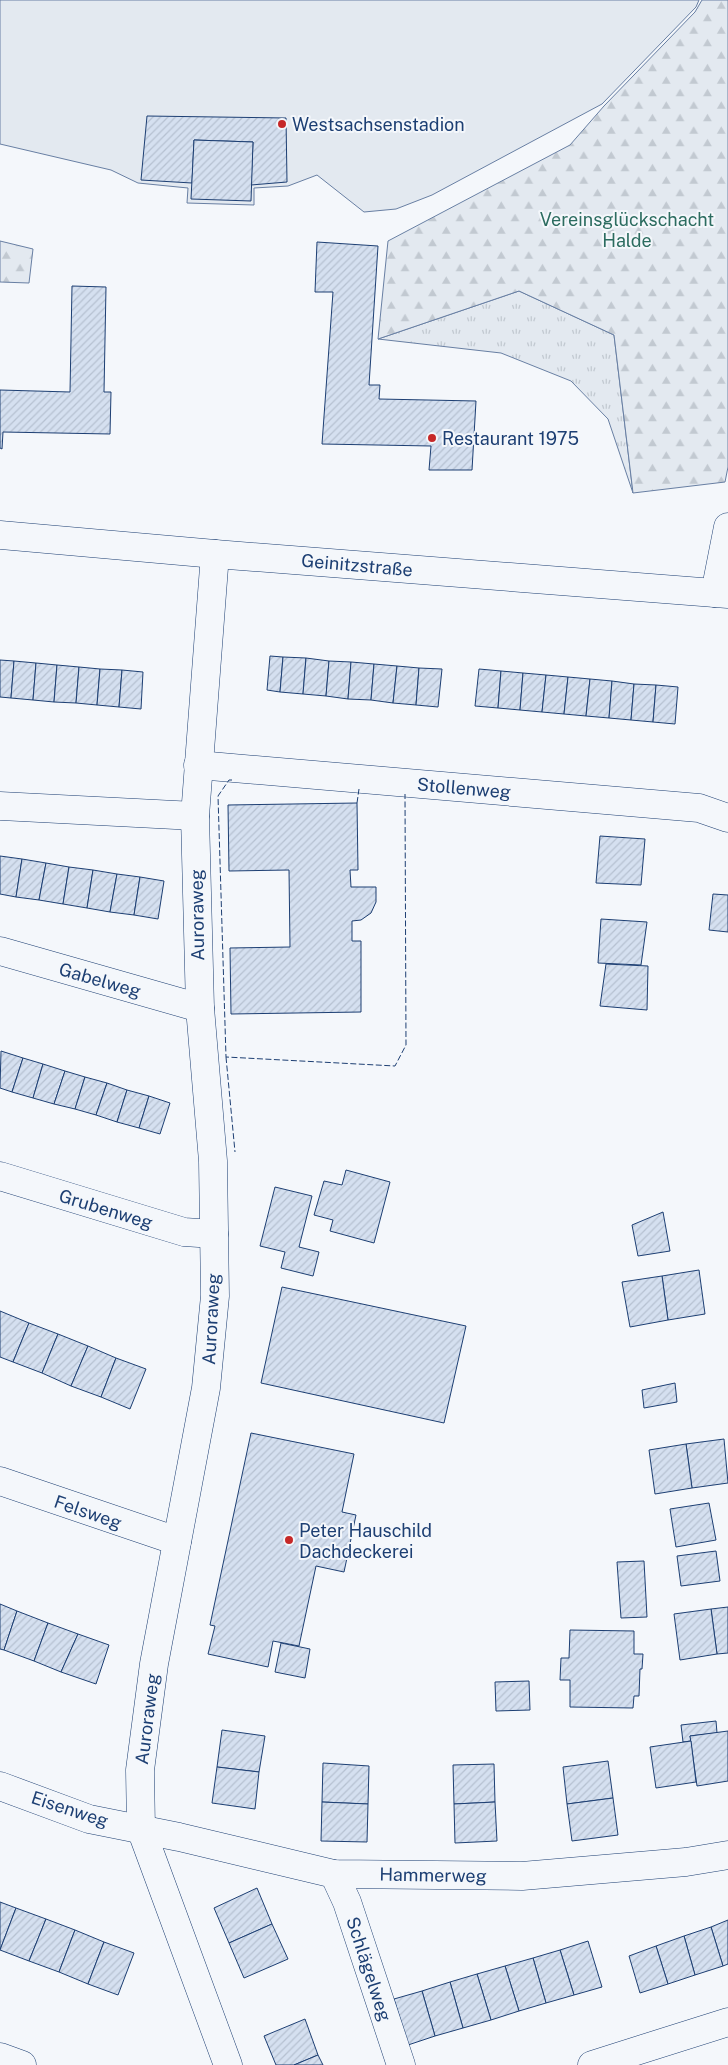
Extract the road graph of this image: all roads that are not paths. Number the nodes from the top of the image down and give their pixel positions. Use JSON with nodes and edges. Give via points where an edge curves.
{"nodes":[{"id":1,"x":728,"y":528,"type":"edge"},
{"id":2,"x":0,"y":534,"type":"edge"},
{"id":3,"x":214,"y":554,"type":"junction"},
{"id":4,"x":722,"y":594,"type":"edge"},
{"id":5,"x":198,"y":765,"type":"junction"},
{"id":6,"x":0,"y":806,"type":"edge"},
{"id":7,"x":195,"y":816,"type":"junction"},
{"id":8,"x":728,"y":818,"type":"edge"},
{"id":9,"x":0,"y":951,"type":"edge"},
{"id":10,"x":200,"y":1008,"type":"junction"},
{"id":11,"x":0,"y":1176,"type":"edge"},
{"id":12,"x":214,"y":1234,"type":"junction"},
{"id":13,"x":0,"y":1481,"type":"edge"},
{"id":14,"x":177,"y":1541,"type":"junction"},
{"id":15,"x":0,"y":1786,"type":"edge"},
{"id":16,"x":141,"y":1829,"type":"junction"},
{"id":17,"x":728,"y":1855,"type":"edge"},
{"id":18,"x":334,"y":1874,"type":"junction"},
{"id":19,"x":728,"y":2022,"type":"edge"},
{"id":20,"x":0,"y":2057,"type":"edge"},
{"id":21,"x":22,"y":2065,"type":"edge"},
{"id":22,"x":228,"y":2065,"type":"edge"},
{"id":23,"x":400,"y":2065,"type":"edge"},
{"id":24,"x":592,"y":2065,"type":"edge"}],
"edges":[{"from":1,"to":4,"type":"street","name":"Geinitzstraße"},
{"from":2,"to":3,"type":"street","name":"Geinitzstraße"},
{"from":3,"to":4,"type":"street","name":"Geinitzstraße"},
{"from":3,"to":5,"type":"street","name":"Auroraweg"},
{"from":5,"to":7,"type":"street","name":"Auroraweg"},
{"from":5,"to":8,"type":"street","name":"Stollenweg","via":[[699,808]]},
{"from":6,"to":7,"type":"street"},
{"from":7,"to":10,"type":"street","name":"Auroraweg"},
{"from":9,"to":10,"type":"street","name":"Gabelweg"},
{"from":10,"to":12,"type":"street","name":"Auroraweg","via":[[213,1161]]},
{"from":11,"to":12,"type":"street","name":"Grubenweg","via":[[184,1232]]},
{"from":12,"to":14,"type":"street","name":"Auroraweg","via":[[214,1296],[206,1388]]},
{"from":13,"to":14,"type":"street","name":"Felsweg"},
{"from":14,"to":16,"type":"street","name":"Auroraweg","via":[[154,1664],[140,1770]]},
{"from":15,"to":16,"type":"street","name":"Eisenweg","via":[[89,1819]]},
{"from":16,"to":18,"type":"street","name":"Hammerweg"},
{"from":16,"to":22,"type":"street","name":"Auroraweg"},
{"from":17,"to":18,"type":"street","name":"Hammerweg","via":[[686,1862],[522,1876]]},
{"from":18,"to":23,"type":"street","name":"Schlägelweg","via":[[347,1902]]},
{"from":19,"to":24,"type":"street"},
{"from":20,"to":21,"type":"street"}]}
